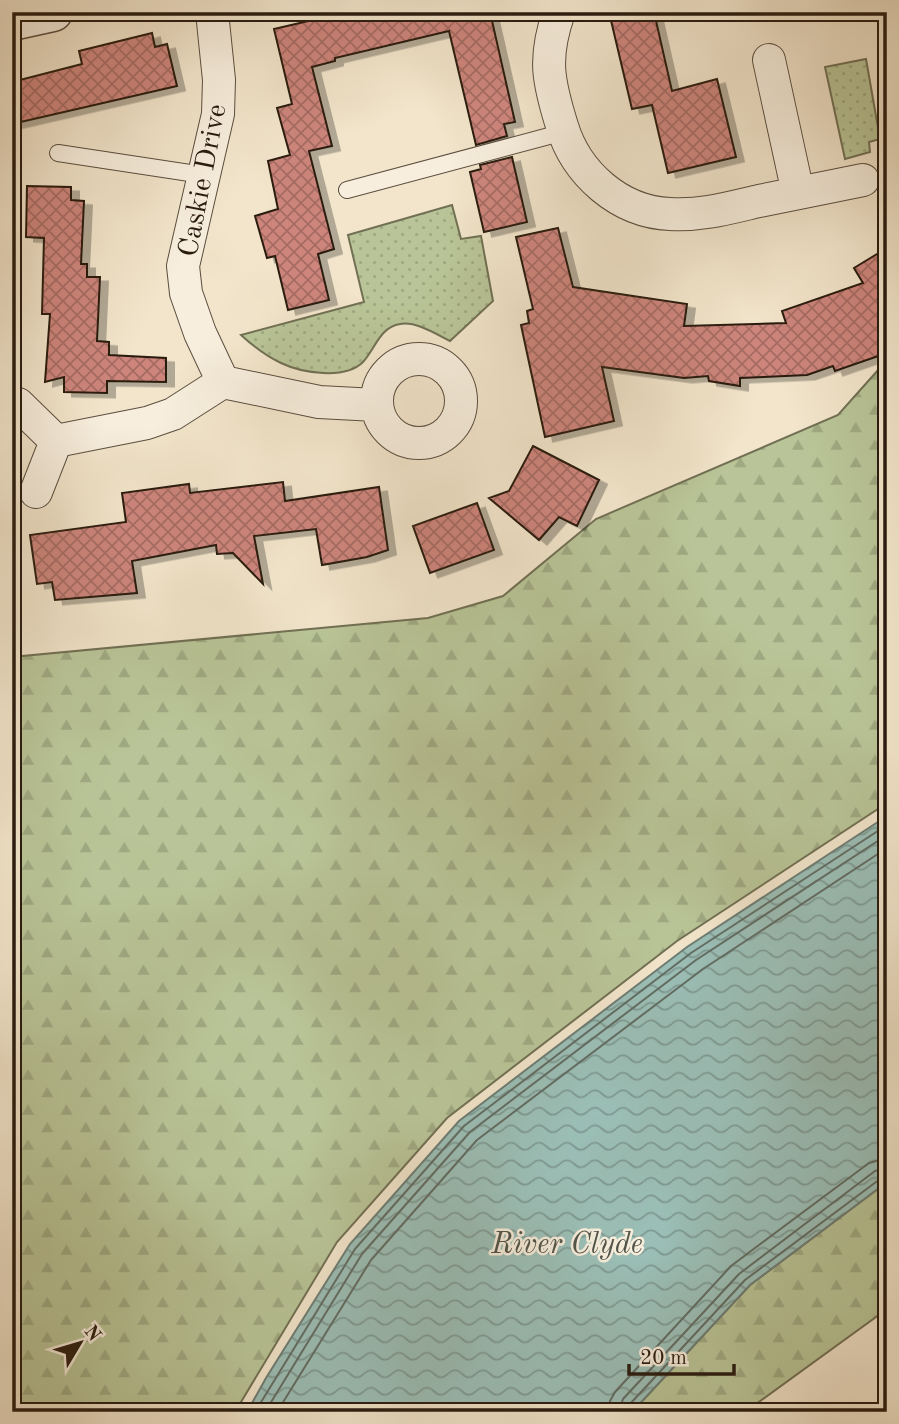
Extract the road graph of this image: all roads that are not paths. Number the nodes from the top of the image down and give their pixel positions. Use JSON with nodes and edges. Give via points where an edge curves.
{"nodes":[{"id":1,"x":212,"y":12,"type":"edge"},
{"id":2,"x":559,"y":12,"type":"edge"},
{"id":3,"x":769,"y":60,"type":"dead end"},
{"id":4,"x":564,"y":132,"type":"junction"},
{"id":5,"x":58,"y":153,"type":"dead end"},
{"id":6,"x":204,"y":175,"type":"junction"},
{"id":7,"x":863,"y":180,"type":"dead end"},
{"id":8,"x":347,"y":190,"type":"dead end"},
{"id":9,"x":798,"y":193,"type":"junction"},
{"id":10,"x":223,"y":382,"type":"junction"},
{"id":11,"x":18,"y":404,"type":"dead end"},
{"id":12,"x":376,"y":405,"type":"dead end"},
{"id":13,"x":57,"y":441,"type":"junction"},
{"id":14,"x":36,"y":492,"type":"dead end"}],
"edges":[{"from":1,"to":6,"type":"street","name":"Caskie Drive","via":[[219,68],[218,114]]},
{"from":2,"to":4,"type":"street","via":[[549,40],[547,67]]},
{"from":3,"to":9,"type":"street"},
{"from":4,"to":8,"type":"lane"},
{"from":4,"to":9,"type":"street","via":[[581,166],[606,191],[633,205],[667,214],[701,214]]},
{"from":5,"to":6,"type":"lane"},
{"from":6,"to":10,"type":"street","name":"Caskie Drive","via":[[183,265],[186,292],[200,333]]},
{"from":7,"to":9,"type":"street"},
{"from":10,"to":12,"type":"street","via":[[319,402]]},
{"from":10,"to":13,"type":"street","via":[[173,414],[148,423]]},
{"from":11,"to":13,"type":"street"},
{"from":13,"to":14,"type":"street"}]}
